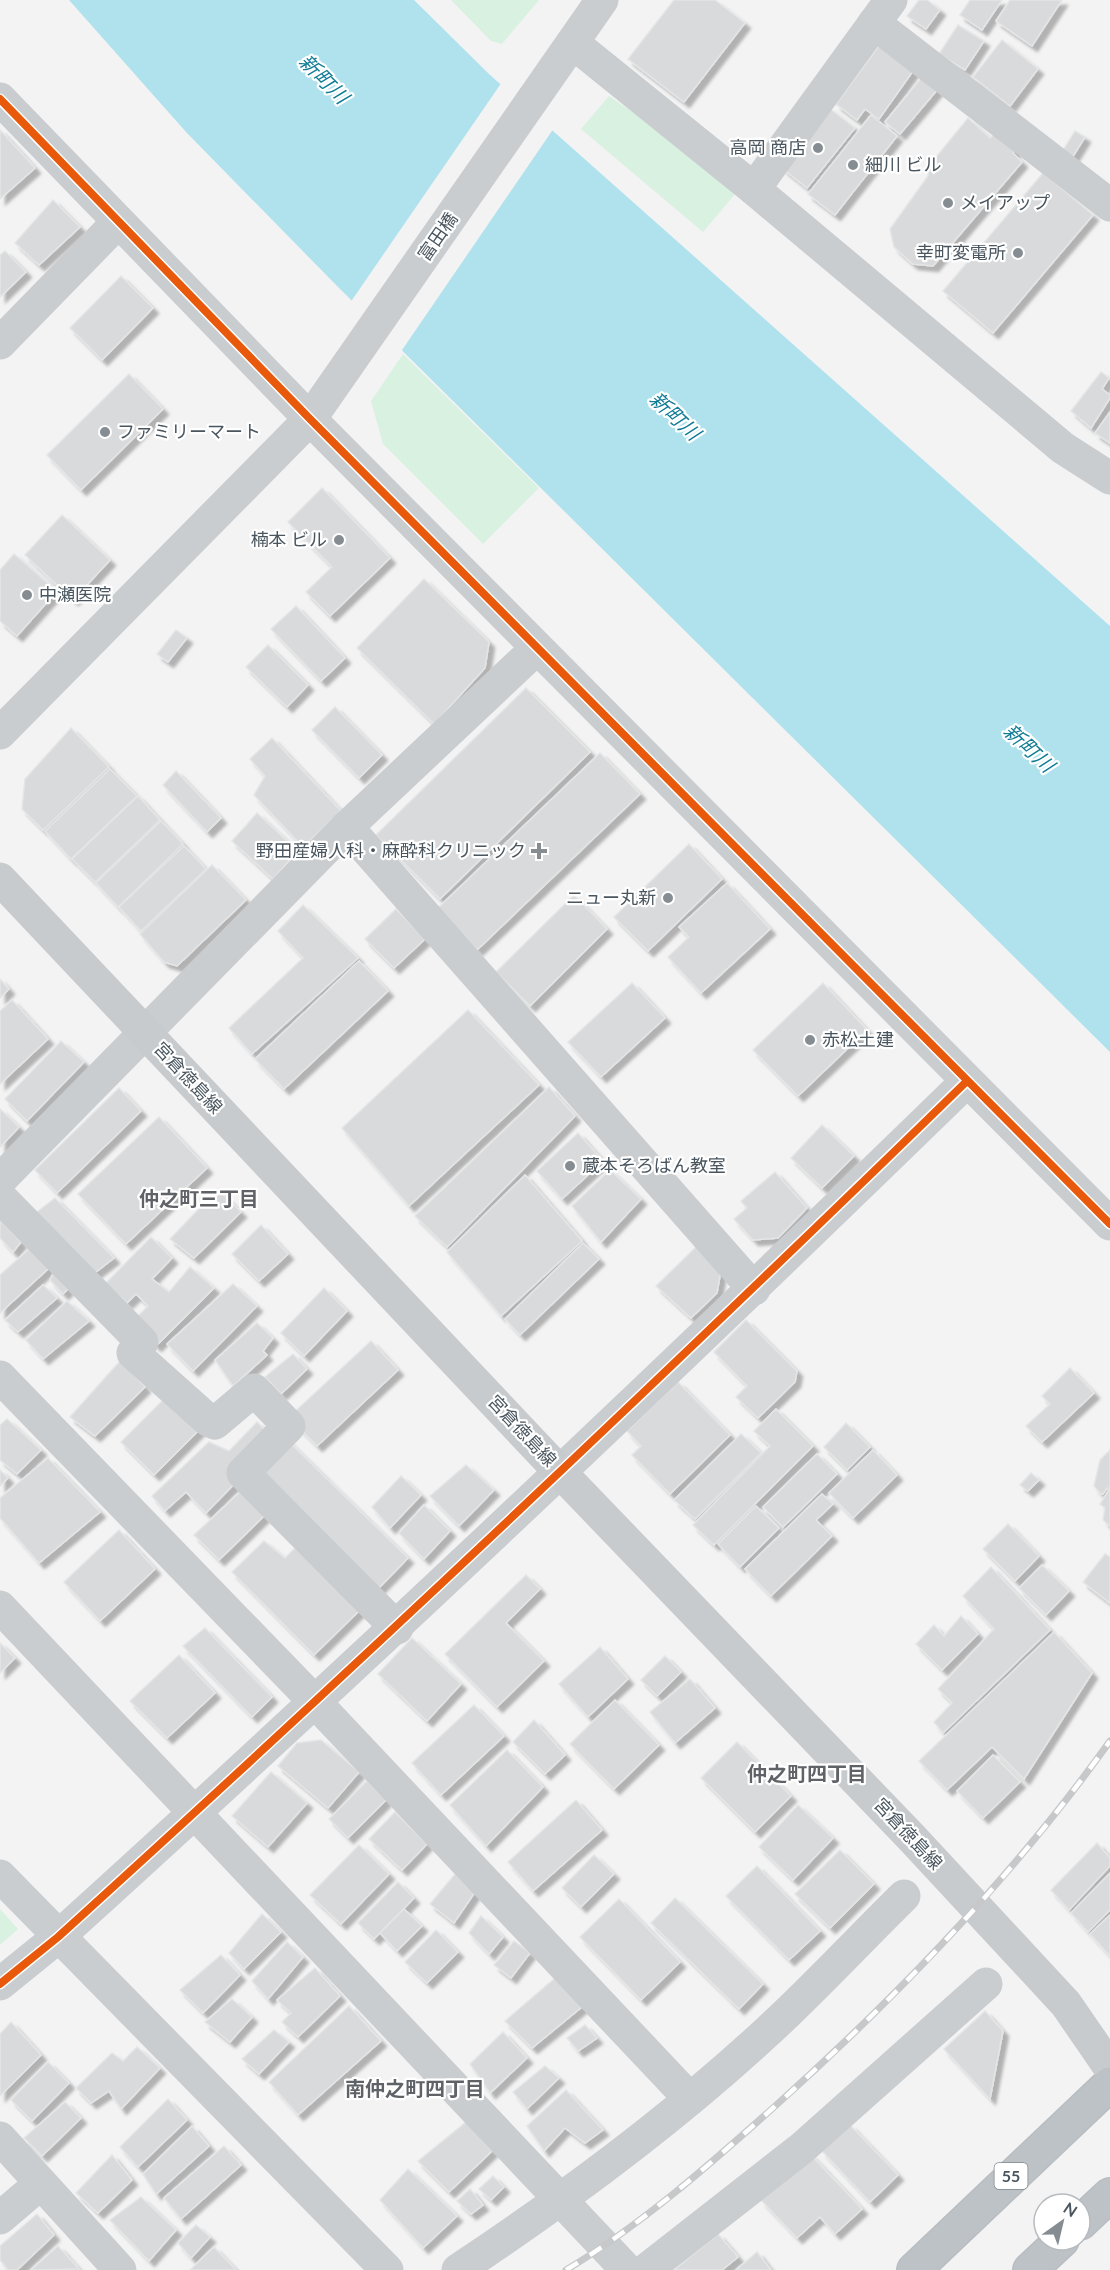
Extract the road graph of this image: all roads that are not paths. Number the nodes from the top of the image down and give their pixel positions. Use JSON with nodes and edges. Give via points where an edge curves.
{"nodes":[{"id":1,"x":602,"y":0,"type":"edge"},
{"id":2,"x":882,"y":11,"type":"edge"},
{"id":3,"x":573,"y":43,"type":"junction"},
{"id":4,"x":0,"y":99,"type":"edge"},
{"id":5,"x":754,"y":189,"type":"junction"},
{"id":6,"x":1110,"y":205,"type":"edge"},
{"id":7,"x":118,"y":222,"type":"junction"},
{"id":8,"x":0,"y":343,"type":"edge"},
{"id":9,"x":310,"y":419,"type":"junction"},
{"id":10,"x":1110,"y":478,"type":"edge"},
{"id":11,"x":536,"y":649,"type":"junction"},
{"id":12,"x":0,"y":733,"type":"edge"},
{"id":13,"x":347,"y":827,"type":"junction"},
{"id":14,"x":0,"y":879,"type":"edge"},
{"id":15,"x":146,"y":1033,"type":"junction"},
{"id":16,"x":966,"y":1082,"type":"junction"},
{"id":17,"x":0,"y":1180,"type":"edge"},
{"id":18,"x":0,"y":1197,"type":"edge"},
{"id":19,"x":1110,"y":1224,"type":"edge"},
{"id":20,"x":754,"y":1289,"type":"junction"},
{"id":21,"x":0,"y":1377,"type":"edge"},
{"id":22,"x":560,"y":1472,"type":"junction"},
{"id":23,"x":0,"y":1607,"type":"edge"},
{"id":24,"x":397,"y":1628,"type":"junction"},
{"id":25,"x":315,"y":1702,"type":"junction"},
{"id":26,"x":196,"y":1812,"type":"junction"},
{"id":27,"x":0,"y":1875,"type":"edge"},
{"id":28,"x":904,"y":1896,"type":"dead end"},
{"id":29,"x":58,"y":1937,"type":"junction"},
{"id":30,"x":0,"y":1984,"type":"edge"},
{"id":31,"x":986,"y":1984,"type":"dead end"},
{"id":32,"x":1110,"y":2068,"type":"edge"},
{"id":33,"x":1110,"y":2084,"type":"edge"},
{"id":34,"x":690,"y":2099,"type":"junction"},
{"id":35,"x":0,"y":2138,"type":"edge"},
{"id":36,"x":40,"y":2184,"type":"junction"},
{"id":37,"x":1110,"y":2195,"type":"edge"},
{"id":38,"x":560,"y":2202,"type":"junction"},
{"id":39,"x":1092,"y":2212,"type":"edge"},
{"id":40,"x":0,"y":2218,"type":"edge"},
{"id":41,"x":1049,"y":2252,"type":"edge"},
{"id":42,"x":120,"y":2270,"type":"edge"},
{"id":43,"x":387,"y":2270,"type":"edge"},
{"id":44,"x":458,"y":2270,"type":"edge"},
{"id":45,"x":627,"y":2270,"type":"edge"},
{"id":46,"x":646,"y":2270,"type":"edge"},
{"id":47,"x":914,"y":2270,"type":"edge"},
{"id":48,"x":1030,"y":2270,"type":"edge"}],
"edges":[{"from":1,"to":3,"type":"street","name":"富田橋"},
{"from":2,"to":5,"type":"street"},
{"from":2,"to":6,"type":"street"},
{"from":3,"to":5,"type":"street"},
{"from":3,"to":9,"type":"street","name":"富田橋"},
{"from":4,"to":7,"type":"street"},
{"from":5,"to":10,"type":"street","via":[[1063,448]]},
{"from":7,"to":8,"type":"street"},
{"from":7,"to":9,"type":"street"},
{"from":9,"to":11,"type":"street"},
{"from":9,"to":12,"type":"street","name":"富田橋"},
{"from":11,"to":13,"type":"street"},
{"from":11,"to":16,"type":"street"},
{"from":13,"to":15,"type":"street"},
{"from":13,"to":20,"type":"street"},
{"from":14,"to":15,"type":"main road","name":"宮倉徳島線"},
{"from":15,"to":17,"type":"street"},
{"from":15,"to":22,"type":"main road","name":"宮倉徳島線"},
{"from":16,"to":19,"type":"street"},
{"from":16,"to":20,"type":"street"},
{"from":18,"to":24,"type":"street","via":[[142,1342],[133,1353],[208,1420],[215,1423],[255,1390],[289,1426],[243,1473]]},
{"from":20,"to":22,"type":"street"},
{"from":21,"to":25,"type":"street"},
{"from":22,"to":24,"type":"street"},
{"from":22,"to":32,"type":"main road","name":"宮倉徳島線","via":[[1058,1995]]},
{"from":23,"to":26,"type":"street"},
{"from":24,"to":25,"type":"street"},
{"from":25,"to":26,"type":"street"},
{"from":25,"to":34,"type":"street"},
{"from":26,"to":29,"type":"street"},
{"from":26,"to":38,"type":"street"},
{"from":27,"to":29,"type":"street"},
{"from":28,"to":34,"type":"street","via":[[768,2031]]},
{"from":29,"to":30,"type":"street"},
{"from":29,"to":43,"type":"street"},
{"from":31,"to":46,"type":"street","via":[[802,2148]]},
{"from":33,"to":47,"type":"highway","number":"55"},
{"from":34,"to":38,"type":"street"},
{"from":35,"to":36,"type":"street"},
{"from":36,"to":40,"type":"street"},
{"from":36,"to":42,"type":"street"},
{"from":37,"to":39,"type":"highway"},
{"from":38,"to":44,"type":"street"},
{"from":38,"to":45,"type":"street"},
{"from":41,"to":48,"type":"highway"}]}
